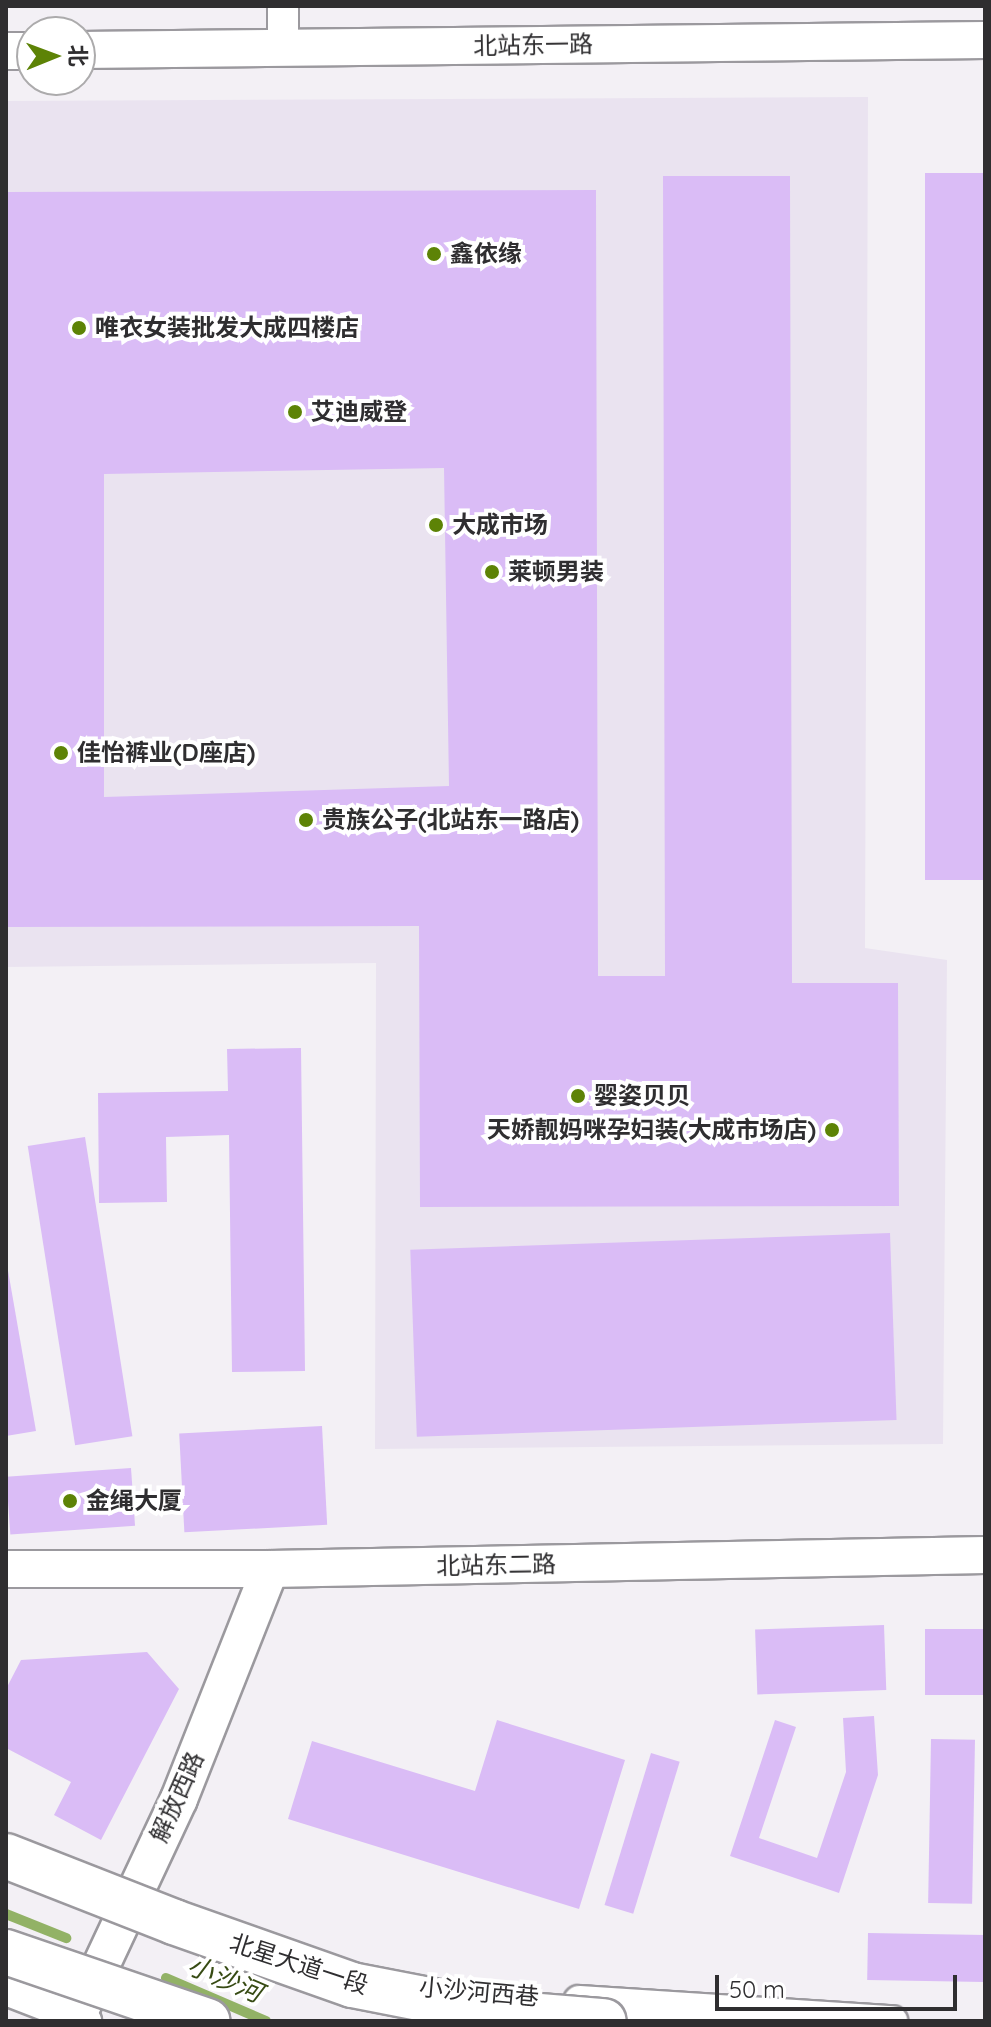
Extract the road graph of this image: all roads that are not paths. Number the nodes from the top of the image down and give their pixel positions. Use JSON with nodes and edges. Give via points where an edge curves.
{"nodes":[{"id":1,"x":283,"y":6,"type":"edge"},
{"id":2,"x":985,"y":40,"type":"edge"},
{"id":3,"x":283,"y":48,"type":"junction"},
{"id":4,"x":96,"y":50,"type":"edge"},
{"id":5,"x":985,"y":1555,"type":"edge"},
{"id":6,"x":6,"y":1569,"type":"edge"},
{"id":7,"x":270,"y":1569,"type":"junction"},
{"id":8,"x":6,"y":1856,"type":"edge"},
{"id":9,"x":123,"y":1913,"type":"junction"},
{"id":10,"x":6,"y":1952,"type":"edge"},
{"id":11,"x":6,"y":1990,"type":"edge"},
{"id":12,"x":80,"y":2020,"type":"edge"},
{"id":13,"x":207,"y":2021,"type":"edge"},
{"id":14,"x":604,"y":2021,"type":"edge"},
{"id":15,"x":892,"y":2021,"type":"edge"}],
"edges":[{"from":1,"to":3,"type":"street"},
{"from":2,"to":3,"type":"street","name":"北站东一路"},
{"from":3,"to":4,"type":"street","name":"北站东一路"},
{"from":5,"to":7,"type":"street","name":"北站东二路"},
{"from":6,"to":7,"type":"street","name":"北站东二路"},
{"from":7,"to":9,"type":"street","name":"解放西路","via":[[179,1799]]},
{"from":8,"to":14,"type":"highway","name":"北星大道一段","bridge":true,"via":[[352,1985],[491,2012]]},
{"from":9,"to":12,"type":"street","name":"解放西路"},
{"from":9,"to":15,"type":"street","name":"小沙河西巷","via":[[334,1972],[421,1988]]},
{"from":10,"to":13,"type":"highway","bridge":true},
{"from":11,"to":12,"type":"street"}]}
